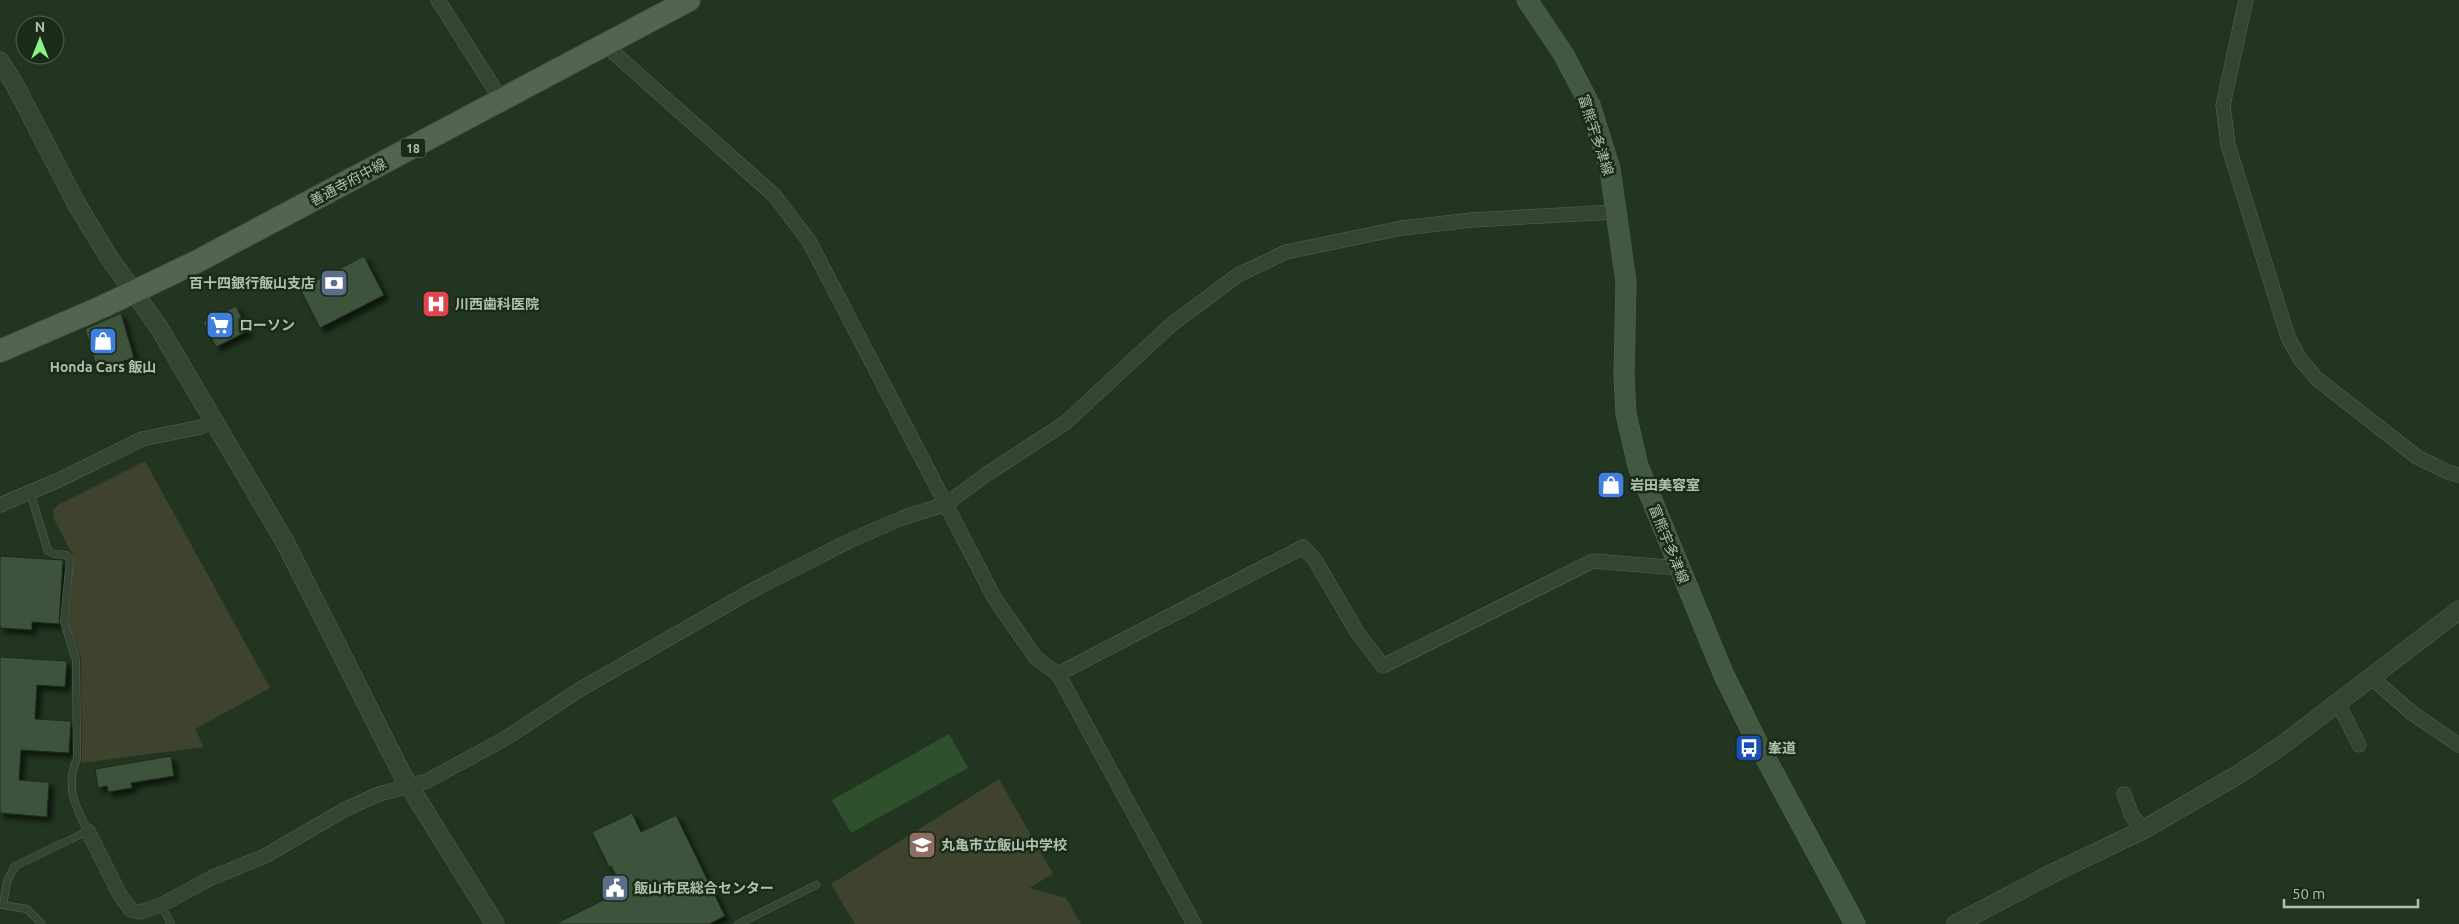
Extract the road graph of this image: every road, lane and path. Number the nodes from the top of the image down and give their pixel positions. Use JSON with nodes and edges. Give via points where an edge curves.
{"nodes":[{"id":1,"x":438,"y":0,"type":"edge"},
{"id":2,"x":689,"y":0,"type":"edge"},
{"id":3,"x":1526,"y":0,"type":"edge"},
{"id":4,"x":2246,"y":0,"type":"edge"},
{"id":5,"x":605,"y":45,"type":"junction"},
{"id":6,"x":0,"y":61,"type":"edge"},
{"id":7,"x":502,"y":101,"type":"junction"},
{"id":8,"x":1615,"y":212,"type":"junction"},
{"id":9,"x":134,"y":292,"type":"junction"},
{"id":10,"x":0,"y":351,"type":"edge"},
{"id":11,"x":214,"y":420,"type":"junction"},
{"id":12,"x":2459,"y":475,"type":"edge"},
{"id":13,"x":30,"y":492,"type":"junction"},
{"id":14,"x":946,"y":504,"type":"junction"},
{"id":15,"x":0,"y":505,"type":"edge"},
{"id":16,"x":1678,"y":568,"type":"junction"},
{"id":17,"x":2459,"y":610,"type":"edge"},
{"id":18,"x":1058,"y":674,"type":"junction"},
{"id":19,"x":2372,"y":678,"type":"junction"},
{"id":20,"x":2338,"y":703,"type":"junction"},
{"id":21,"x":2359,"y":745,"type":"dead end"},
{"id":22,"x":2459,"y":746,"type":"edge"},
{"id":23,"x":411,"y":787,"type":"junction"},
{"id":24,"x":2124,"y":794,"type":"dead end"},
{"id":25,"x":2143,"y":830,"type":"junction"},
{"id":26,"x":88,"y":831,"type":"junction"},
{"id":27,"x":816,"y":885,"type":"dead end"},
{"id":28,"x":2,"y":905,"type":"edge"},
{"id":29,"x":161,"y":905,"type":"junction"},
{"id":30,"x":42,"y":924,"type":"edge"},
{"id":31,"x":171,"y":924,"type":"edge"},
{"id":32,"x":495,"y":924,"type":"edge"},
{"id":33,"x":738,"y":924,"type":"edge"},
{"id":34,"x":1194,"y":924,"type":"edge"},
{"id":35,"x":1855,"y":924,"type":"edge"},
{"id":36,"x":1956,"y":924,"type":"edge"}],
"edges":[{"from":1,"to":7,"type":"street"},
{"from":2,"to":5,"type":"main road","name":"善通寺府中線","number":"18"},
{"from":3,"to":8,"type":"main road","name":"富熊宇多津線","via":[[1564,56],[1590,105],[1610,169]]},
{"from":4,"to":12,"type":"street","via":[[2223,105],[2224,126],[2288,337],[2316,378],[2417,457]]},
{"from":5,"to":7,"type":"main road","name":"善通寺府中線","number":"18"},
{"from":5,"to":14,"type":"street","via":[[774,195],[809,241]]},
{"from":6,"to":9,"type":"street","via":[[76,203]]},
{"from":7,"to":9,"type":"main road","name":"善通寺府中線","number":"18"},
{"from":8,"to":14,"type":"street","via":[[1472,220],[1411,227],[1286,252],[1238,275],[1172,324],[1065,423]]},
{"from":8,"to":16,"type":"main road","name":"富熊宇多津線","via":[[1626,282],[1624,375],[1630,439]]},
{"from":9,"to":10,"type":"main road","name":"善通寺府中線","number":"18"},
{"from":9,"to":11,"type":"street"},
{"from":11,"to":13,"type":"street","via":[[201,427],[142,439]]},
{"from":11,"to":23,"type":"street","via":[[285,542]]},
{"from":13,"to":15,"type":"street"},
{"from":13,"to":26,"type":"lane","via":[[48,551],[70,559],[64,622],[76,660],[77,759],[72,770],[72,793],[74,805]]},
{"from":14,"to":18,"type":"street","via":[[996,599],[1036,658]]},
{"from":14,"to":23,"type":"street","via":[[866,534],[753,590],[579,690],[506,738]]},
{"from":16,"to":18,"type":"street","via":[[1593,561],[1383,666],[1357,632],[1315,560],[1302,547]]},
{"from":16,"to":35,"type":"main road","name":"富熊宇多津線","via":[[1753,735]]},
{"from":17,"to":19,"type":"street"},
{"from":18,"to":34,"type":"street"},
{"from":19,"to":20,"type":"street"},
{"from":19,"to":22,"type":"street","via":[[2412,713]]},
{"from":20,"to":21,"type":"street"},
{"from":20,"to":25,"type":"street","via":[[2239,774]]},
{"from":23,"to":29,"type":"street","via":[[379,794],[344,810],[265,856],[211,878]]},
{"from":23,"to":32,"type":"street"},
{"from":24,"to":25,"type":"street","via":[[2132,816]]},
{"from":25,"to":36,"type":"street"},
{"from":26,"to":28,"type":"lane","via":[[15,866],[7,881]]},
{"from":26,"to":29,"type":"street","via":[[131,910],[140,912]]},
{"from":27,"to":33,"type":"lane"},
{"from":28,"to":30,"type":"lane","via":[[27,909]]},
{"from":29,"to":31,"type":"lane"}]}
